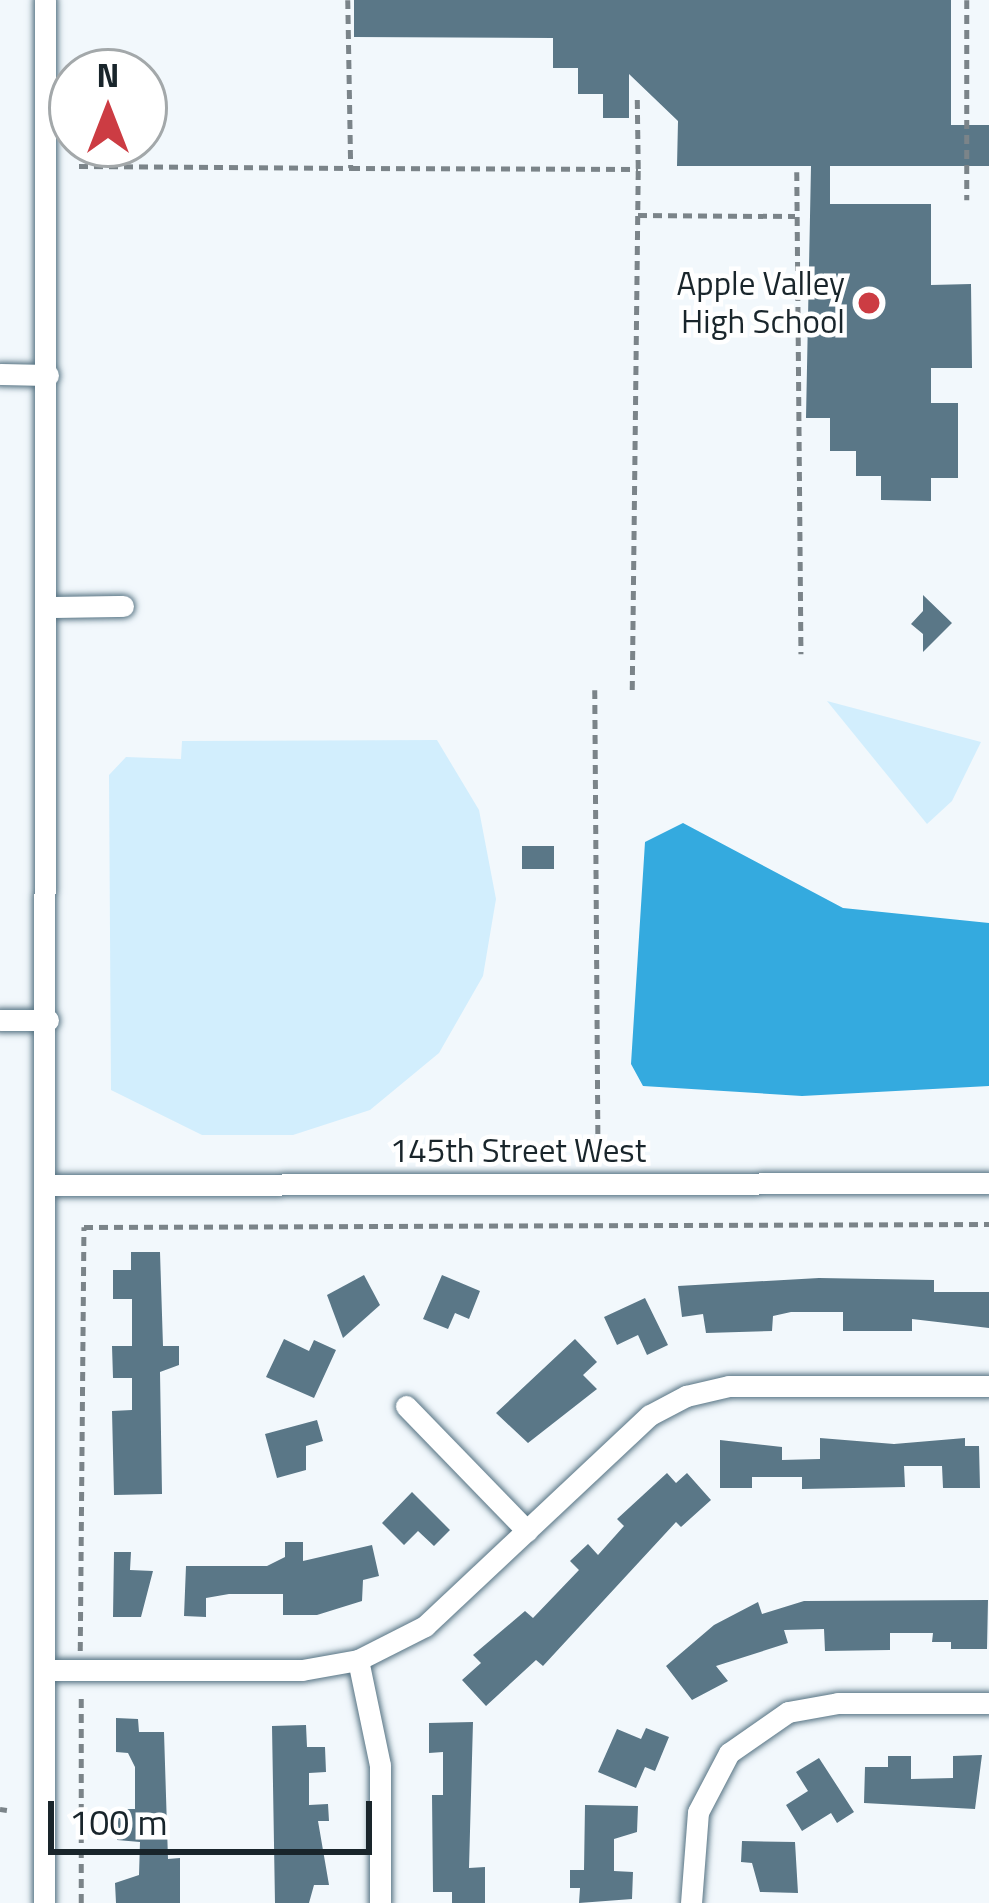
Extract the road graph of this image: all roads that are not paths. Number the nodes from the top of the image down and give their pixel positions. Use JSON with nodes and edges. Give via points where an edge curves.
{"nodes":[{"id":1,"x":45,"y":0,"type":"edge"},
{"id":2,"x":0,"y":374,"type":"edge"},
{"id":3,"x":48,"y":375,"type":"junction"},
{"id":4,"x":123,"y":606,"type":"dead end"},
{"id":5,"x":48,"y":607,"type":"junction"},
{"id":6,"x":0,"y":1020,"type":"edge"},
{"id":7,"x":48,"y":1020,"type":"junction"},
{"id":8,"x":989,"y":1184,"type":"edge"},
{"id":9,"x":48,"y":1185,"type":"junction"},
{"id":10,"x":989,"y":1385,"type":"edge"},
{"id":11,"x":406,"y":1406,"type":"dead end"},
{"id":12,"x":527,"y":1531,"type":"junction"},
{"id":13,"x":358,"y":1660,"type":"junction"},
{"id":14,"x":49,"y":1670,"type":"junction"},
{"id":15,"x":989,"y":1702,"type":"edge"},
{"id":16,"x":44,"y":1903,"type":"edge"},
{"id":17,"x":380,"y":1903,"type":"edge"},
{"id":18,"x":691,"y":1903,"type":"edge"}],
"edges":[{"from":1,"to":3,"type":"street"},
{"from":2,"to":3,"type":"street"},
{"from":3,"to":5,"type":"street"},
{"from":4,"to":5,"type":"street"},
{"from":5,"to":7,"type":"street"},
{"from":6,"to":7,"type":"street"},
{"from":7,"to":9,"type":"street"},
{"from":8,"to":9,"type":"street","name":"145th Street West"},
{"from":9,"to":14,"type":"street"},
{"from":10,"to":12,"type":"street","via":[[730,1386],[686,1396],[650,1415]]},
{"from":11,"to":12,"type":"street"},
{"from":12,"to":13,"type":"street","via":[[425,1626]]},
{"from":13,"to":14,"type":"street","via":[[302,1670]]},
{"from":13,"to":17,"type":"street","via":[[380,1766]]},
{"from":14,"to":16,"type":"street"},
{"from":15,"to":18,"type":"street","via":[[838,1702],[788,1712],[729,1753],[698,1812]]}]}
